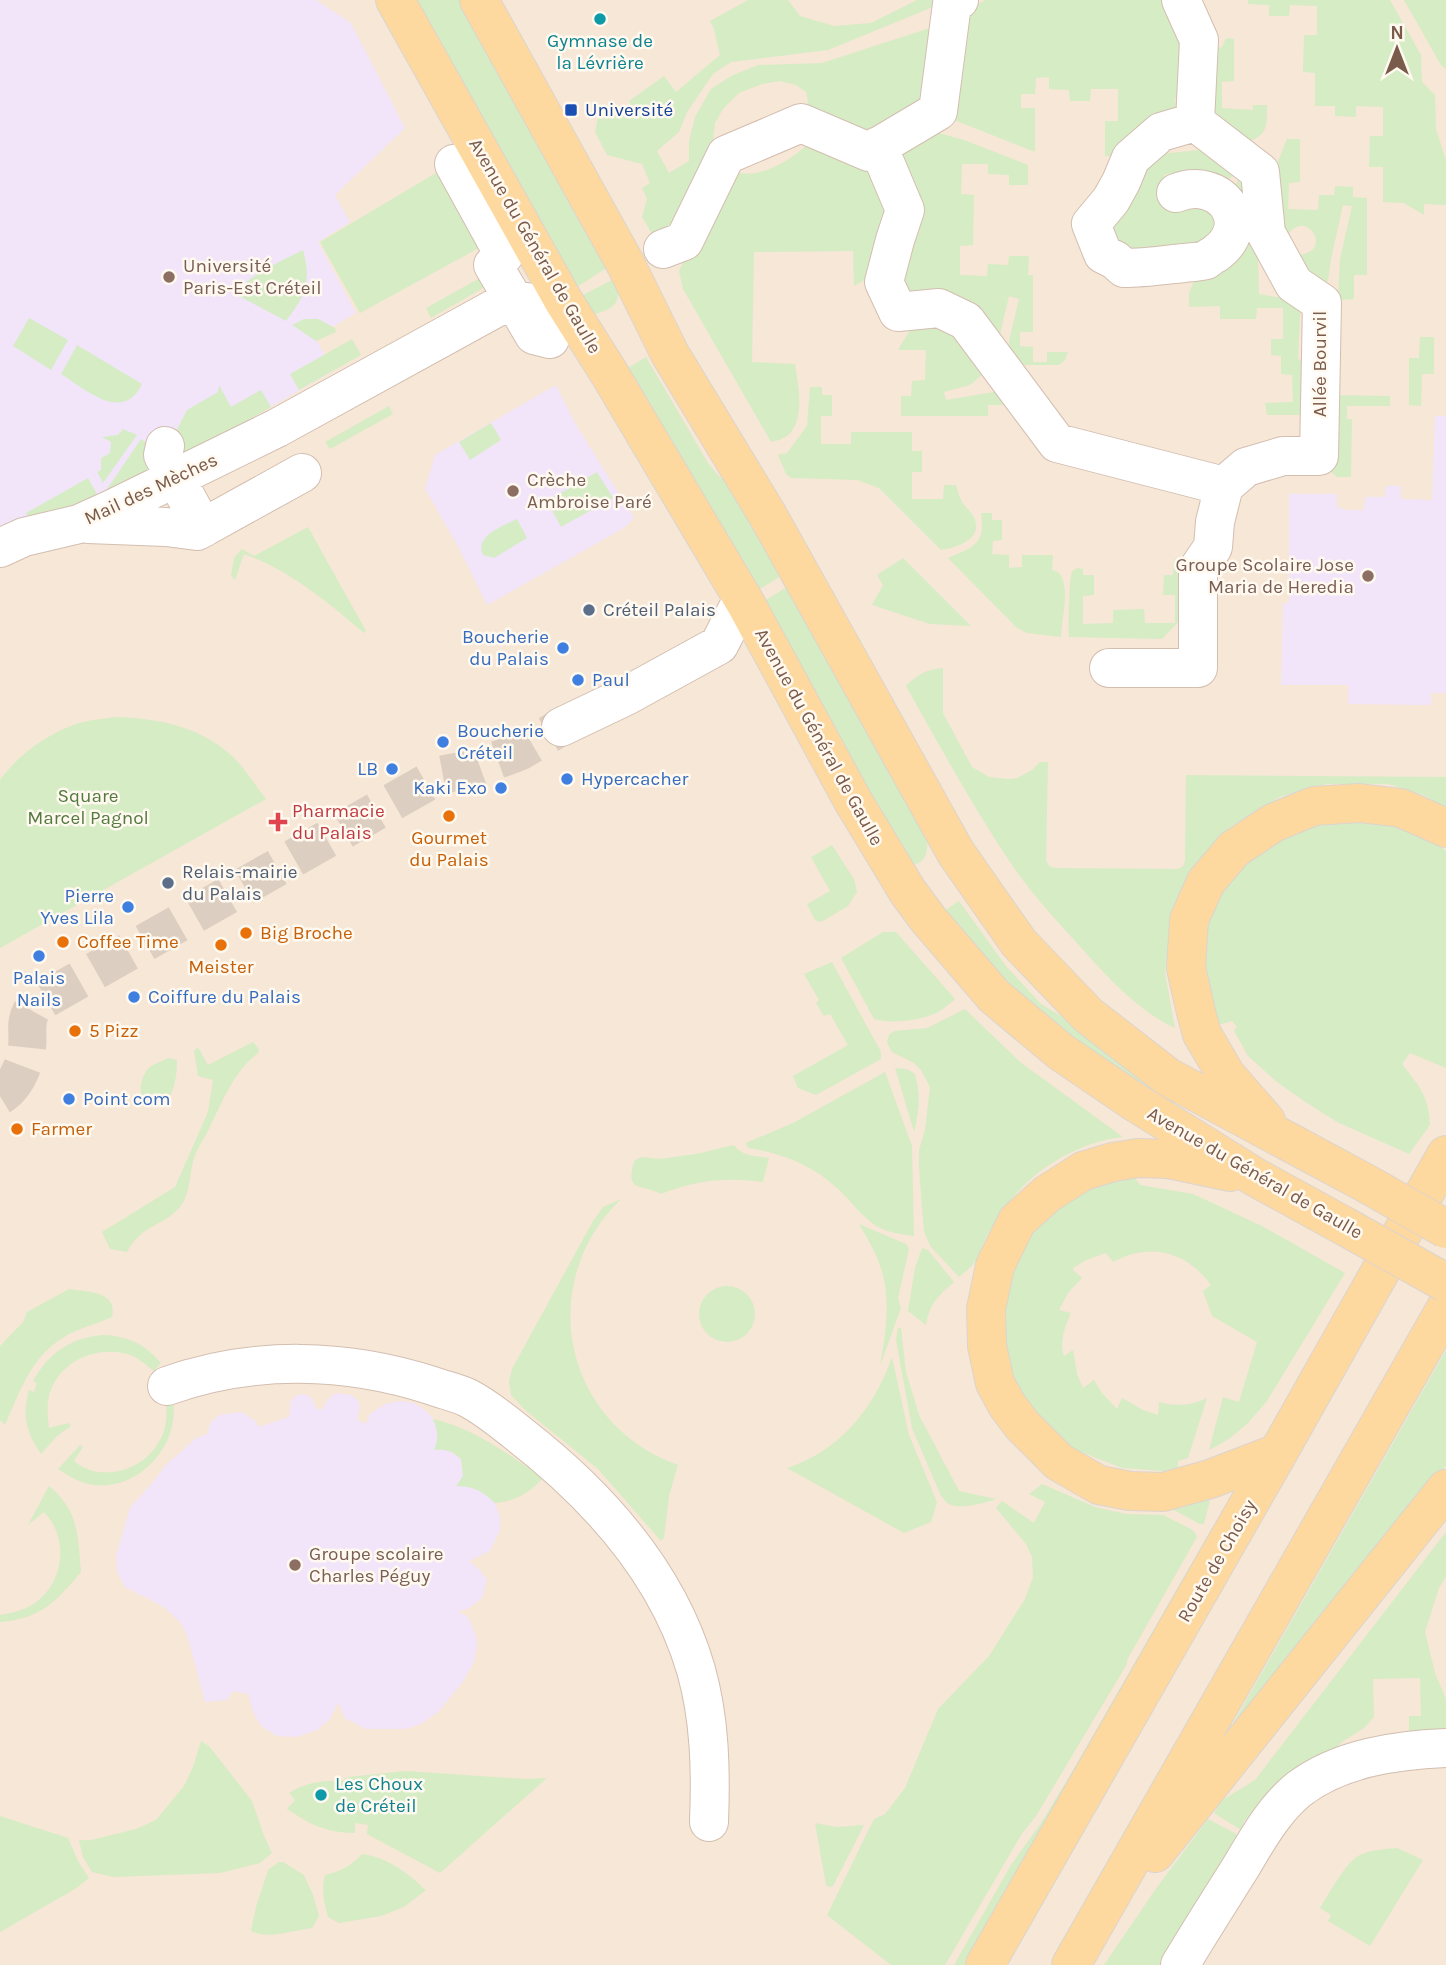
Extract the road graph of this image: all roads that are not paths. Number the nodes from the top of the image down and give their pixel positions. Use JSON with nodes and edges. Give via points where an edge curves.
{"nodes":[{"id":1,"x":395,"y":0,"type":"edge"},
{"id":2,"x":479,"y":0,"type":"edge"},
{"id":3,"x":959,"y":0,"type":"edge"},
{"id":4,"x":1181,"y":0,"type":"edge"},
{"id":5,"x":1195,"y":122,"type":"junction"},
{"id":6,"x":878,"y":146,"type":"junction"},
{"id":7,"x":454,"y":164,"type":"dead end"},
{"id":8,"x":1176,"y":193,"type":"dead end"},
{"id":9,"x":663,"y":249,"type":"dead end"},
{"id":10,"x":513,"y":299,"type":"junction"},
{"id":11,"x":551,"y":323,"type":"dead end"},
{"id":12,"x":287,"y":415,"type":"junction"},
{"id":13,"x":170,"y":462,"type":"junction"},
{"id":14,"x":1224,"y":486,"type":"junction"},
{"id":15,"x":79,"y":524,"type":"junction"},
{"id":16,"x":203,"y":528,"type":"junction"},
{"id":17,"x":0,"y":548,"type":"edge"},
{"id":18,"x":737,"y":610,"type":"dead end"},
{"id":19,"x":1109,"y":668,"type":"dead end"},
{"id":20,"x":561,"y":727,"type":"tunnel mouth"},
{"id":21,"x":1446,"y":828,"type":"edge"},
{"id":22,"x":956,"y":853,"type":"junction"},
{"id":23,"x":908,"y":892,"type":"junction"},
{"id":24,"x":1284,"y":1140,"type":"junction"},
{"id":25,"x":1446,"y":1155,"type":"edge"},
{"id":26,"x":1255,"y":1177,"type":"junction"},
{"id":27,"x":1446,"y":1229,"type":"edge"},
{"id":28,"x":1446,"y":1283,"type":"edge"},
{"id":29,"x":1446,"y":1308,"type":"edge"},
{"id":30,"x":167,"y":1386,"type":"dead end"},
{"id":31,"x":1278,"y":1453,"type":"junction"},
{"id":32,"x":1446,"y":1489,"type":"edge"},
{"id":33,"x":1446,"y":1748,"type":"edge"},
{"id":34,"x":709,"y":1822,"type":"dead end"},
{"id":35,"x":1079,"y":1950,"type":"edge"},
{"id":36,"x":985,"y":1965,"type":"edge"},
{"id":37,"x":1180,"y":1965,"type":"edge"}],
"edges":[{"from":1,"to":23,"type":"main road","name":"Avenue du Général de Gaulle","via":[[563,300],[746,604],[853,802]]},
{"from":2,"to":22,"type":"main road","name":"Avenue du Général de Gaulle","via":[[626,265],[670,354],[768,514]]},
{"from":3,"to":6,"type":"street","via":[[952,4],[938,111]]},
{"from":4,"to":5,"type":"street","via":[[1199,40]]},
{"from":5,"to":8,"type":"street","via":[[1161,132],[1131,158],[1111,200],[1091,224],[1103,254],[1124,268],[1142,268],[1206,260],[1225,246],[1233,232],[1232,209],[1223,198],[1197,188]]},
{"from":5,"to":14,"type":"street","name":"Allée Bourvil","via":[[1260,172],[1266,233],[1294,284],[1322,303],[1319,456],[1283,456],[1246,467]]},
{"from":6,"to":9,"type":"street","via":[[869,152],[801,123],[726,155],[684,241]]},
{"from":6,"to":14,"type":"street","via":[[905,210],[884,282],[898,312],[939,308],[966,321],[1057,443]]},
{"from":7,"to":10,"type":"street","via":[[504,255],[493,265]]},
{"from":10,"to":11,"type":"street","via":[[534,335]]},
{"from":10,"to":12,"type":"street","name":"Mail des Mèches"},
{"from":12,"to":13,"type":"street","name":"Mail des Mèches"},
{"from":12,"to":16,"type":"street","via":[[305,478]]},
{"from":13,"to":15,"type":"street","name":"Mail des Mèches"},
{"from":13,"to":16,"type":"street"},
{"from":14,"to":19,"type":"street","via":[[1213,547],[1198,569],[1198,668]]},
{"from":15,"to":16,"type":"street"},
{"from":15,"to":17,"type":"street","name":"Mail des Mèches","via":[[24,537]]},
{"from":18,"to":20,"type":"street","via":[[719,645]]},
{"from":21,"to":24,"type":"main road","via":[[1401,808],[1359,803],[1314,806],[1273,824],[1234,849],[1206,882],[1189,920],[1186,968],[1202,1034],[1226,1076]]},
{"from":22,"to":23,"type":"main road"},
{"from":22,"to":24,"type":"main road","name":"Avenue du Général de Gaulle","via":[[1019,943],[1088,1015],[1168,1077]]},
{"from":23,"to":26,"type":"main road","name":"Avenue du Général de Gaulle","via":[[994,996],[1061,1052]]},
{"from":24,"to":27,"type":"main road","name":"Avenue du Général de Gaulle","bridge":true},
{"from":25,"to":31,"type":"main road","name":"Route de Choisy"},
{"from":26,"to":28,"type":"main road","name":"Avenue du Général de Gaulle","bridge":true},
{"from":26,"to":31,"type":"main road","via":[[1147,1158],[1113,1161],[1083,1171],[1017,1221],[995,1266],[986,1309],[987,1346],[995,1383],[1021,1425],[1059,1462],[1099,1485],[1163,1492]]},
{"from":29,"to":35,"type":"main road"},
{"from":30,"to":34,"type":"street","via":[[257,1367],[298,1363],[360,1367],[468,1398],[529,1442],[622,1532],[678,1623],[704,1704]]},
{"from":31,"to":36,"type":"main road","name":"Route de Choisy"},
{"from":32,"to":35,"type":"main road"},
{"from":33,"to":37,"type":"street","via":[[1366,1758],[1323,1774],[1299,1790],[1256,1842]]}]}
